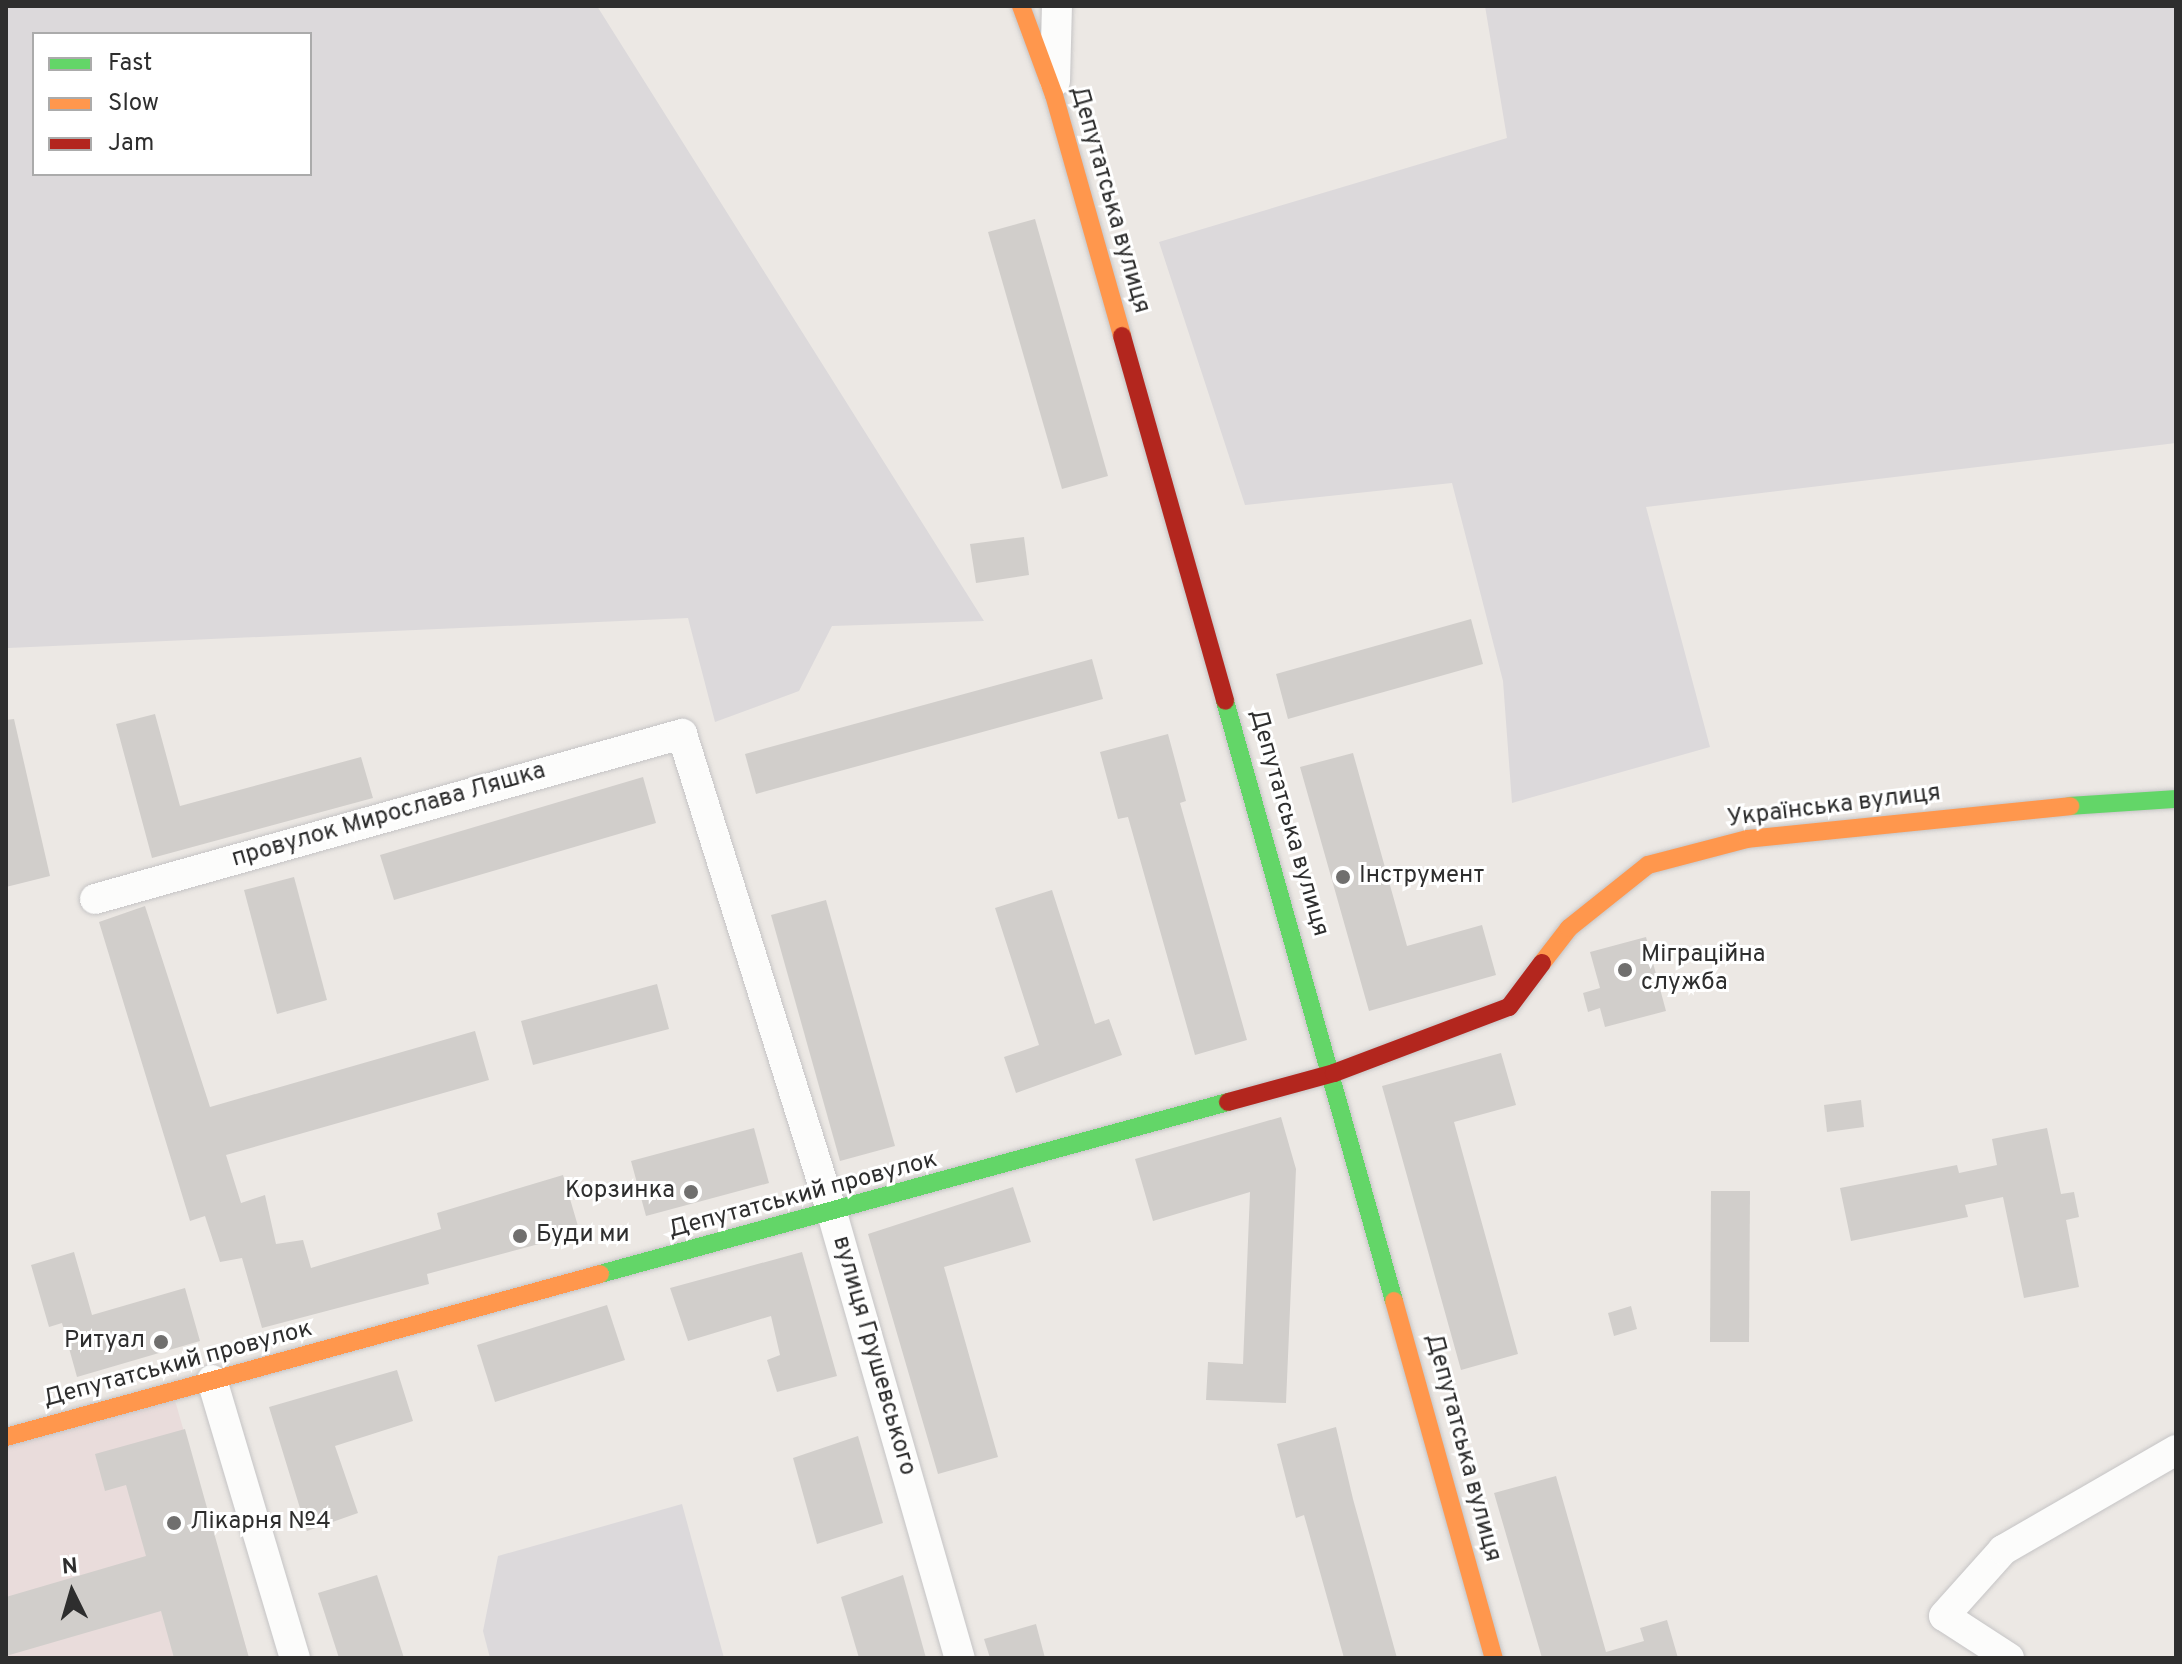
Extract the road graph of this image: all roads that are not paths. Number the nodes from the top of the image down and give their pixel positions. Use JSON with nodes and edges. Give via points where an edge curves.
{"nodes":[{"id":1,"x":1021,"y":6,"type":"edge"},
{"id":2,"x":1057,"y":6,"type":"edge"},
{"id":3,"x":1054,"y":95,"type":"junction"},
{"id":4,"x":682,"y":734,"type":"joint"},
{"id":5,"x":2176,"y":799,"type":"edge"},
{"id":6,"x":95,"y":899,"type":"dead end"},
{"id":7,"x":1334,"y":1073,"type":"junction"},
{"id":8,"x":832,"y":1213,"type":"junction"},
{"id":9,"x":212,"y":1380,"type":"junction"},
{"id":10,"x":6,"y":1437,"type":"edge"},
{"id":11,"x":2176,"y":1450,"type":"edge"},
{"id":12,"x":295,"y":1658,"type":"edge"},
{"id":13,"x":960,"y":1658,"type":"edge"},
{"id":14,"x":1494,"y":1658,"type":"edge"},
{"id":15,"x":2009,"y":1658,"type":"edge"}],
"edges":[{"from":1,"to":3,"type":"street","name":"Депутатська вулиця"},
{"from":2,"to":3,"type":"street"},
{"from":3,"to":7,"type":"street","name":"Депутатська вулиця"},
{"from":4,"to":6,"type":"street","name":"провулок Мирослава Ляшка"},
{"from":4,"to":8,"type":"street","name":"вулиця Грушевського"},
{"from":5,"to":7,"type":"street","name":"Українська вулиця","via":[[2016,809],[1747,839],[1648,865],[1569,928],[1509,1007]]},
{"from":7,"to":8,"type":"street","name":"Депутатський провулок"},
{"from":7,"to":14,"type":"street","name":"Депутатська вулиця"},
{"from":8,"to":9,"type":"street","name":"Депутатський провулок"},
{"from":8,"to":13,"type":"street","name":"вулиця Грушевського"},
{"from":9,"to":10,"type":"street","name":"Депутатський провулок"},
{"from":9,"to":12,"type":"street"},
{"from":11,"to":15,"type":"street","via":[[2003,1550],[1944,1616]]}]}
